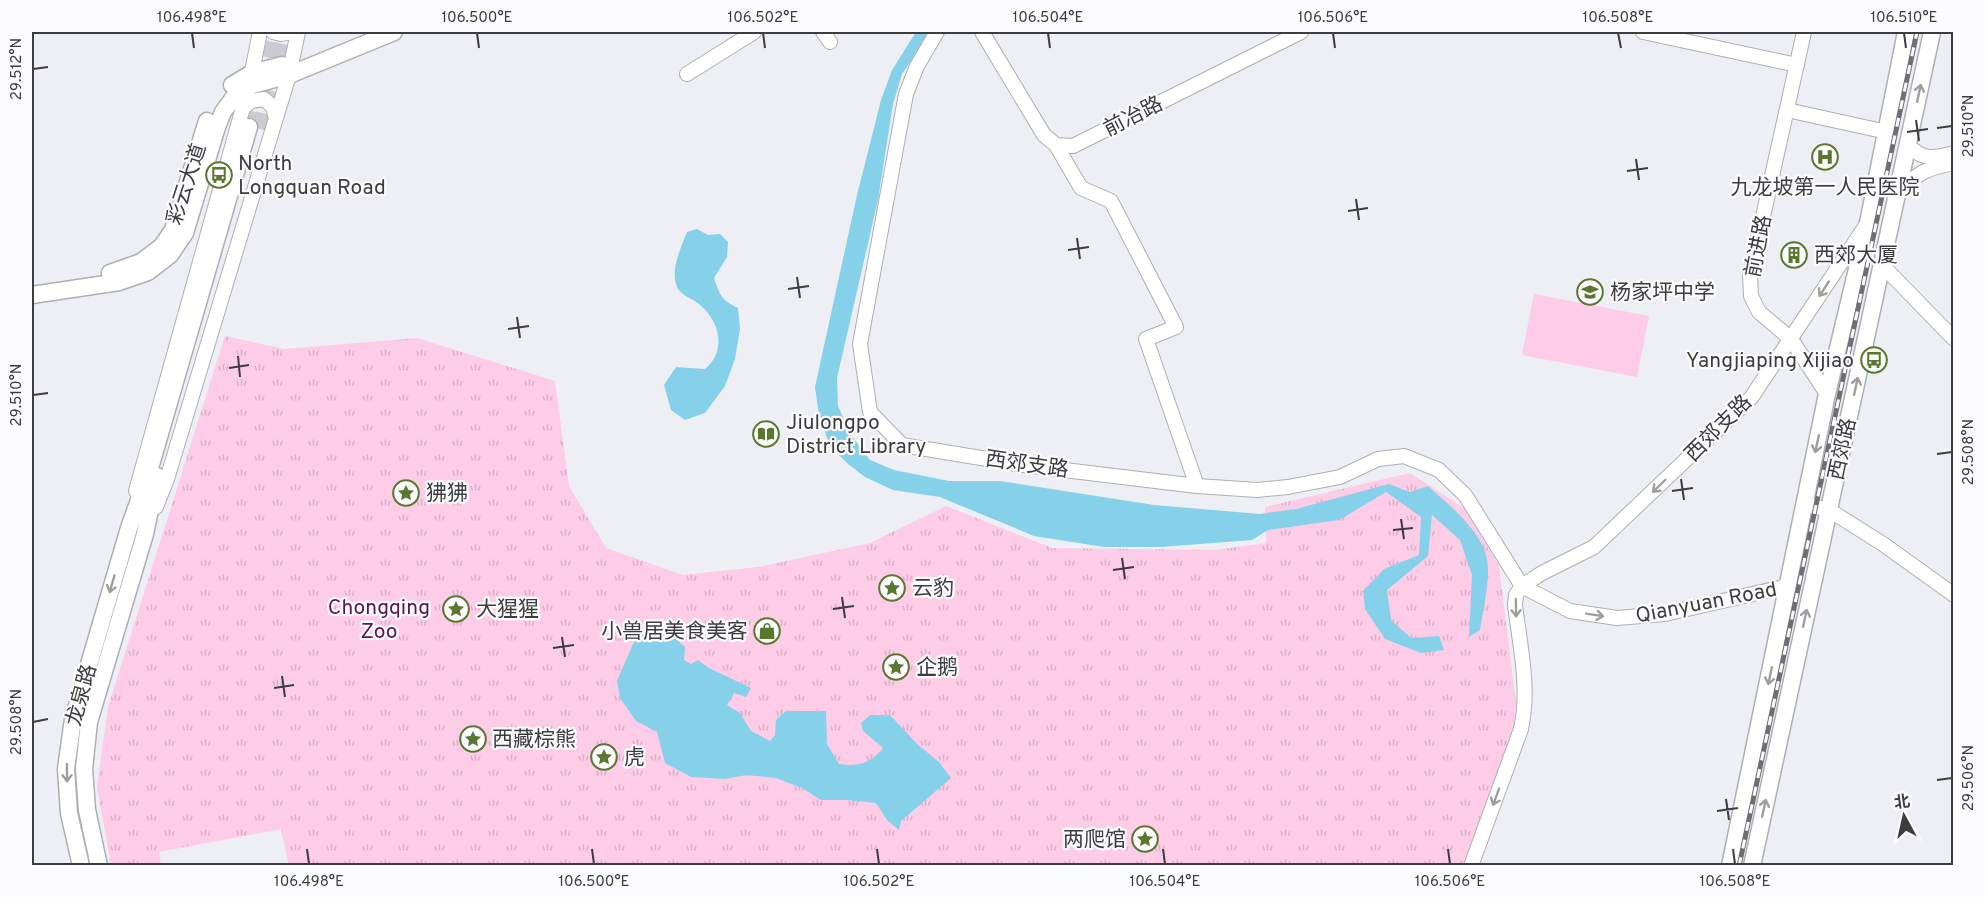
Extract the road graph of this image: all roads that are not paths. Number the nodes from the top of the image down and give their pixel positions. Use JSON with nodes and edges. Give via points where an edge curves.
{"nodes":[{"id":1,"x":260,"y":32,"type":"edge"},
{"id":2,"x":273,"y":32,"type":"edge"},
{"id":3,"x":292,"y":32,"type":"edge"},
{"id":4,"x":298,"y":32,"type":"edge"},
{"id":5,"x":372,"y":32,"type":"edge"},
{"id":6,"x":394,"y":32,"type":"edge"},
{"id":7,"x":754,"y":32,"type":"edge"},
{"id":8,"x":938,"y":32,"type":"edge"},
{"id":9,"x":982,"y":32,"type":"edge"},
{"id":10,"x":1301,"y":32,"type":"edge"},
{"id":11,"x":1643,"y":32,"type":"edge"},
{"id":12,"x":1804,"y":32,"type":"edge"},
{"id":13,"x":1906,"y":32,"type":"edge"},
{"id":14,"x":1932,"y":32,"type":"edge"},
{"id":15,"x":1797,"y":65,"type":"junction"},
{"id":16,"x":290,"y":69,"type":"junction"},
{"id":17,"x":687,"y":74,"type":"dead end"},
{"id":18,"x":250,"y":79,"type":"junction"},
{"id":19,"x":242,"y":109,"type":"junction"},
{"id":20,"x":1787,"y":110,"type":"junction"},
{"id":21,"x":275,"y":115,"type":"junction"},
{"id":22,"x":1887,"y":132,"type":"junction"},
{"id":23,"x":1056,"y":145,"type":"junction"},
{"id":24,"x":1908,"y":145,"type":"junction"},
{"id":25,"x":1953,"y":153,"type":"edge"},
{"id":26,"x":1953,"y":163,"type":"edge"},
{"id":27,"x":1897,"y":196,"type":"junction"},
{"id":28,"x":1868,"y":223,"type":"junction"},
{"id":29,"x":1882,"y":265,"type":"junction"},
{"id":30,"x":32,"y":285,"type":"edge"},
{"id":31,"x":32,"y":295,"type":"edge"},
{"id":32,"x":1791,"y":339,"type":"junction"},
{"id":33,"x":1953,"y":339,"type":"edge"},
{"id":34,"x":1827,"y":394,"type":"junction"},
{"id":35,"x":1197,"y":486,"type":"junction"},
{"id":36,"x":1804,"y":504,"type":"junction"},
{"id":37,"x":1828,"y":510,"type":"junction"},
{"id":38,"x":129,"y":528,"type":"junction"},
{"id":39,"x":145,"y":534,"type":"junction"},
{"id":40,"x":1522,"y":586,"type":"junction"},
{"id":41,"x":1788,"y":586,"type":"junction"},
{"id":42,"x":1953,"y":595,"type":"edge"},
{"id":43,"x":81,"y":866,"type":"edge"},
{"id":44,"x":99,"y":866,"type":"edge"},
{"id":45,"x":1471,"y":866,"type":"edge"},
{"id":46,"x":1730,"y":866,"type":"edge"},
{"id":47,"x":1752,"y":866,"type":"edge"}],
"edges":[{"from":1,"to":18,"type":"street"},
{"from":2,"to":3,"type":"street"},
{"from":4,"to":16,"type":"street"},
{"from":5,"to":16,"type":"main road"},
{"from":6,"to":16,"type":"main road"},
{"from":7,"to":17,"type":"street"},
{"from":8,"to":35,"type":"street","name":"西郊支路","via":[[906,93],[860,344],[870,412],[902,445],[1023,465]]},
{"from":9,"to":23,"type":"street","via":[[1044,135]]},
{"from":10,"to":23,"type":"street","name":"前冶路","via":[[1073,146]]},
{"from":11,"to":15,"type":"street"},
{"from":12,"to":15,"type":"street","name":"前进路"},
{"from":13,"to":22,"type":"main road","name":"西郊路"},
{"from":24,"to":14,"type":"main road","name":"西郊路","one_way":true},
{"from":15,"to":20,"type":"street","name":"前进路"},
{"from":16,"to":18,"type":"main road"},
{"from":16,"to":21,"type":"street"},
{"from":18,"to":19,"type":"street"},
{"from":18,"to":30,"type":"main road","name":"彩云大道","via":[[238,80],[213,108],[173,230],[162,246],[141,262],[117,272]]},
{"from":18,"to":31,"type":"main road","name":"彩云大道","via":[[217,127],[185,233],[170,255],[148,272],[119,282]]},
{"from":19,"to":21,"type":"street","via":[[251,101],[264,99]]},
{"from":19,"to":38,"type":"street","via":[[140,472]]},
{"from":20,"to":22,"type":"street"},
{"from":20,"to":32,"type":"street","name":"前进路","via":[[1749,275],[1750,296],[1759,312]]},
{"from":21,"to":39,"type":"street","via":[[167,479]]},
{"from":22,"to":28,"type":"main road","name":"西郊路"},
{"from":23,"to":35,"type":"street","via":[[1082,188],[1111,201],[1176,327],[1146,339]]},
{"from":24,"to":25,"type":"street","via":[[1924,156]]},
{"from":24,"to":27,"type":"main road","name":"西郊路"},
{"from":26,"to":27,"type":"street","via":[[1923,171],[1909,180]]},
{"from":27,"to":29,"type":"main road","name":"西郊路"},
{"from":28,"to":32,"type":"street","name":"西郊支路","one_way":true},
{"from":28,"to":34,"type":"main road","name":"西郊路"},
{"from":29,"to":33,"type":"street"},
{"from":37,"to":29,"type":"main road","name":"西郊路","one_way":true},
{"from":32,"to":34,"type":"street","name":"前进路"},
{"from":32,"to":40,"type":"street","name":"西郊支路","one_way":true,"via":[[1750,398],[1606,537]]},
{"from":34,"to":36,"type":"main road","name":"西郊路","one_way":true},
{"from":35,"to":40,"type":"street","name":"西郊支路","via":[[1257,490],[1288,487],[1340,477],[1378,459],[1404,456],[1439,470],[1465,495]]},
{"from":36,"to":37,"type":"street"},
{"from":36,"to":41,"type":"main road","name":"西郊路"},
{"from":37,"to":42,"type":"street"},
{"from":47,"to":37,"type":"main road","name":"西郊路","one_way":true},
{"from":38,"to":39,"type":"main road","name":"龙泉路","via":[[254,128],[157,477]]},
{"from":38,"to":43,"type":"main road","name":"龙泉路","one_way":true,"via":[[73,719],[66,769],[69,813]]},
{"from":39,"to":44,"type":"main road","name":"龙泉路","via":[[88,722],[85,790]]},
{"from":40,"to":41,"type":"street","name":"Qianyuan Road","one_way":true,"via":[[1570,611],[1617,618],[1665,614]]},
{"from":40,"to":45,"type":"street","one_way":true,"via":[[1515,605],[1525,711]]},
{"from":41,"to":46,"type":"main road","name":"西郊路","one_way":true}]}
